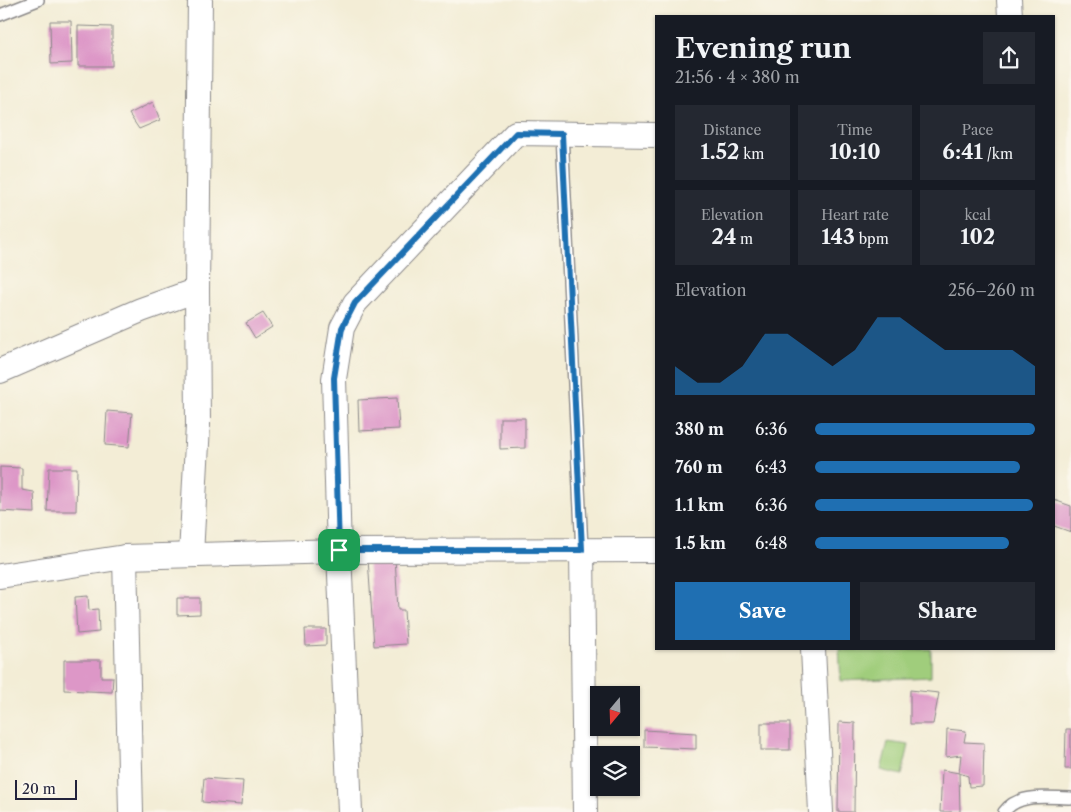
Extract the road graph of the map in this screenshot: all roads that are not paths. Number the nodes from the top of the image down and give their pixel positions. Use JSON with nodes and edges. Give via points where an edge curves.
{"nodes":[{"id":1,"x":38,"y":0,"type":"edge"},
{"id":2,"x":200,"y":0,"type":"edge"},
{"id":3,"x":1009,"y":0,"type":"edge"},
{"id":4,"x":0,"y":15,"type":"edge"},
{"id":5,"x":1010,"y":15,"type":"edge"},
{"id":6,"x":562,"y":134,"type":"junction"},
{"id":7,"x":655,"y":135,"type":"edge"},
{"id":8,"x":196,"y":290,"type":"junction"},
{"id":9,"x":0,"y":371,"type":"edge"},
{"id":10,"x":339,"y":550,"type":"junction"},
{"id":11,"x":582,"y":550,"type":"junction"},
{"id":12,"x":655,"y":550,"type":"edge"},
{"id":13,"x":191,"y":555,"type":"junction"},
{"id":14,"x":125,"y":557,"type":"junction"},
{"id":15,"x":0,"y":576,"type":"edge"},
{"id":16,"x":813,"y":650,"type":"edge"},
{"id":17,"x":1071,"y":798,"type":"edge"},
{"id":18,"x":131,"y":812,"type":"edge"},
{"id":19,"x":350,"y":812,"type":"edge"},
{"id":20,"x":585,"y":812,"type":"edge"},
{"id":21,"x":821,"y":812,"type":"edge"},
{"id":22,"x":1004,"y":812,"type":"edge"}],
"edges":[{"from":1,"to":4,"type":"lane"},
{"from":2,"to":8,"type":"street"},
{"from":3,"to":5,"type":"street"},
{"from":6,"to":7,"type":"street"},
{"from":6,"to":10,"type":"street","via":[[516,133],[355,303],[342,328],[334,378]]},
{"from":6,"to":11,"type":"lane"},
{"from":8,"to":9,"type":"street","via":[[140,310]]},
{"from":8,"to":13,"type":"street","via":[[198,425]]},
{"from":10,"to":11,"type":"street"},
{"from":10,"to":13,"type":"street"},
{"from":10,"to":19,"type":"street"},
{"from":11,"to":12,"type":"street"},
{"from":11,"to":20,"type":"street"},
{"from":13,"to":14,"type":"street"},
{"from":14,"to":15,"type":"street"},
{"from":14,"to":18,"type":"street"},
{"from":16,"to":21,"type":"street"},
{"from":17,"to":22,"type":"lane","via":[[1036,797],[1018,801]]}]}
